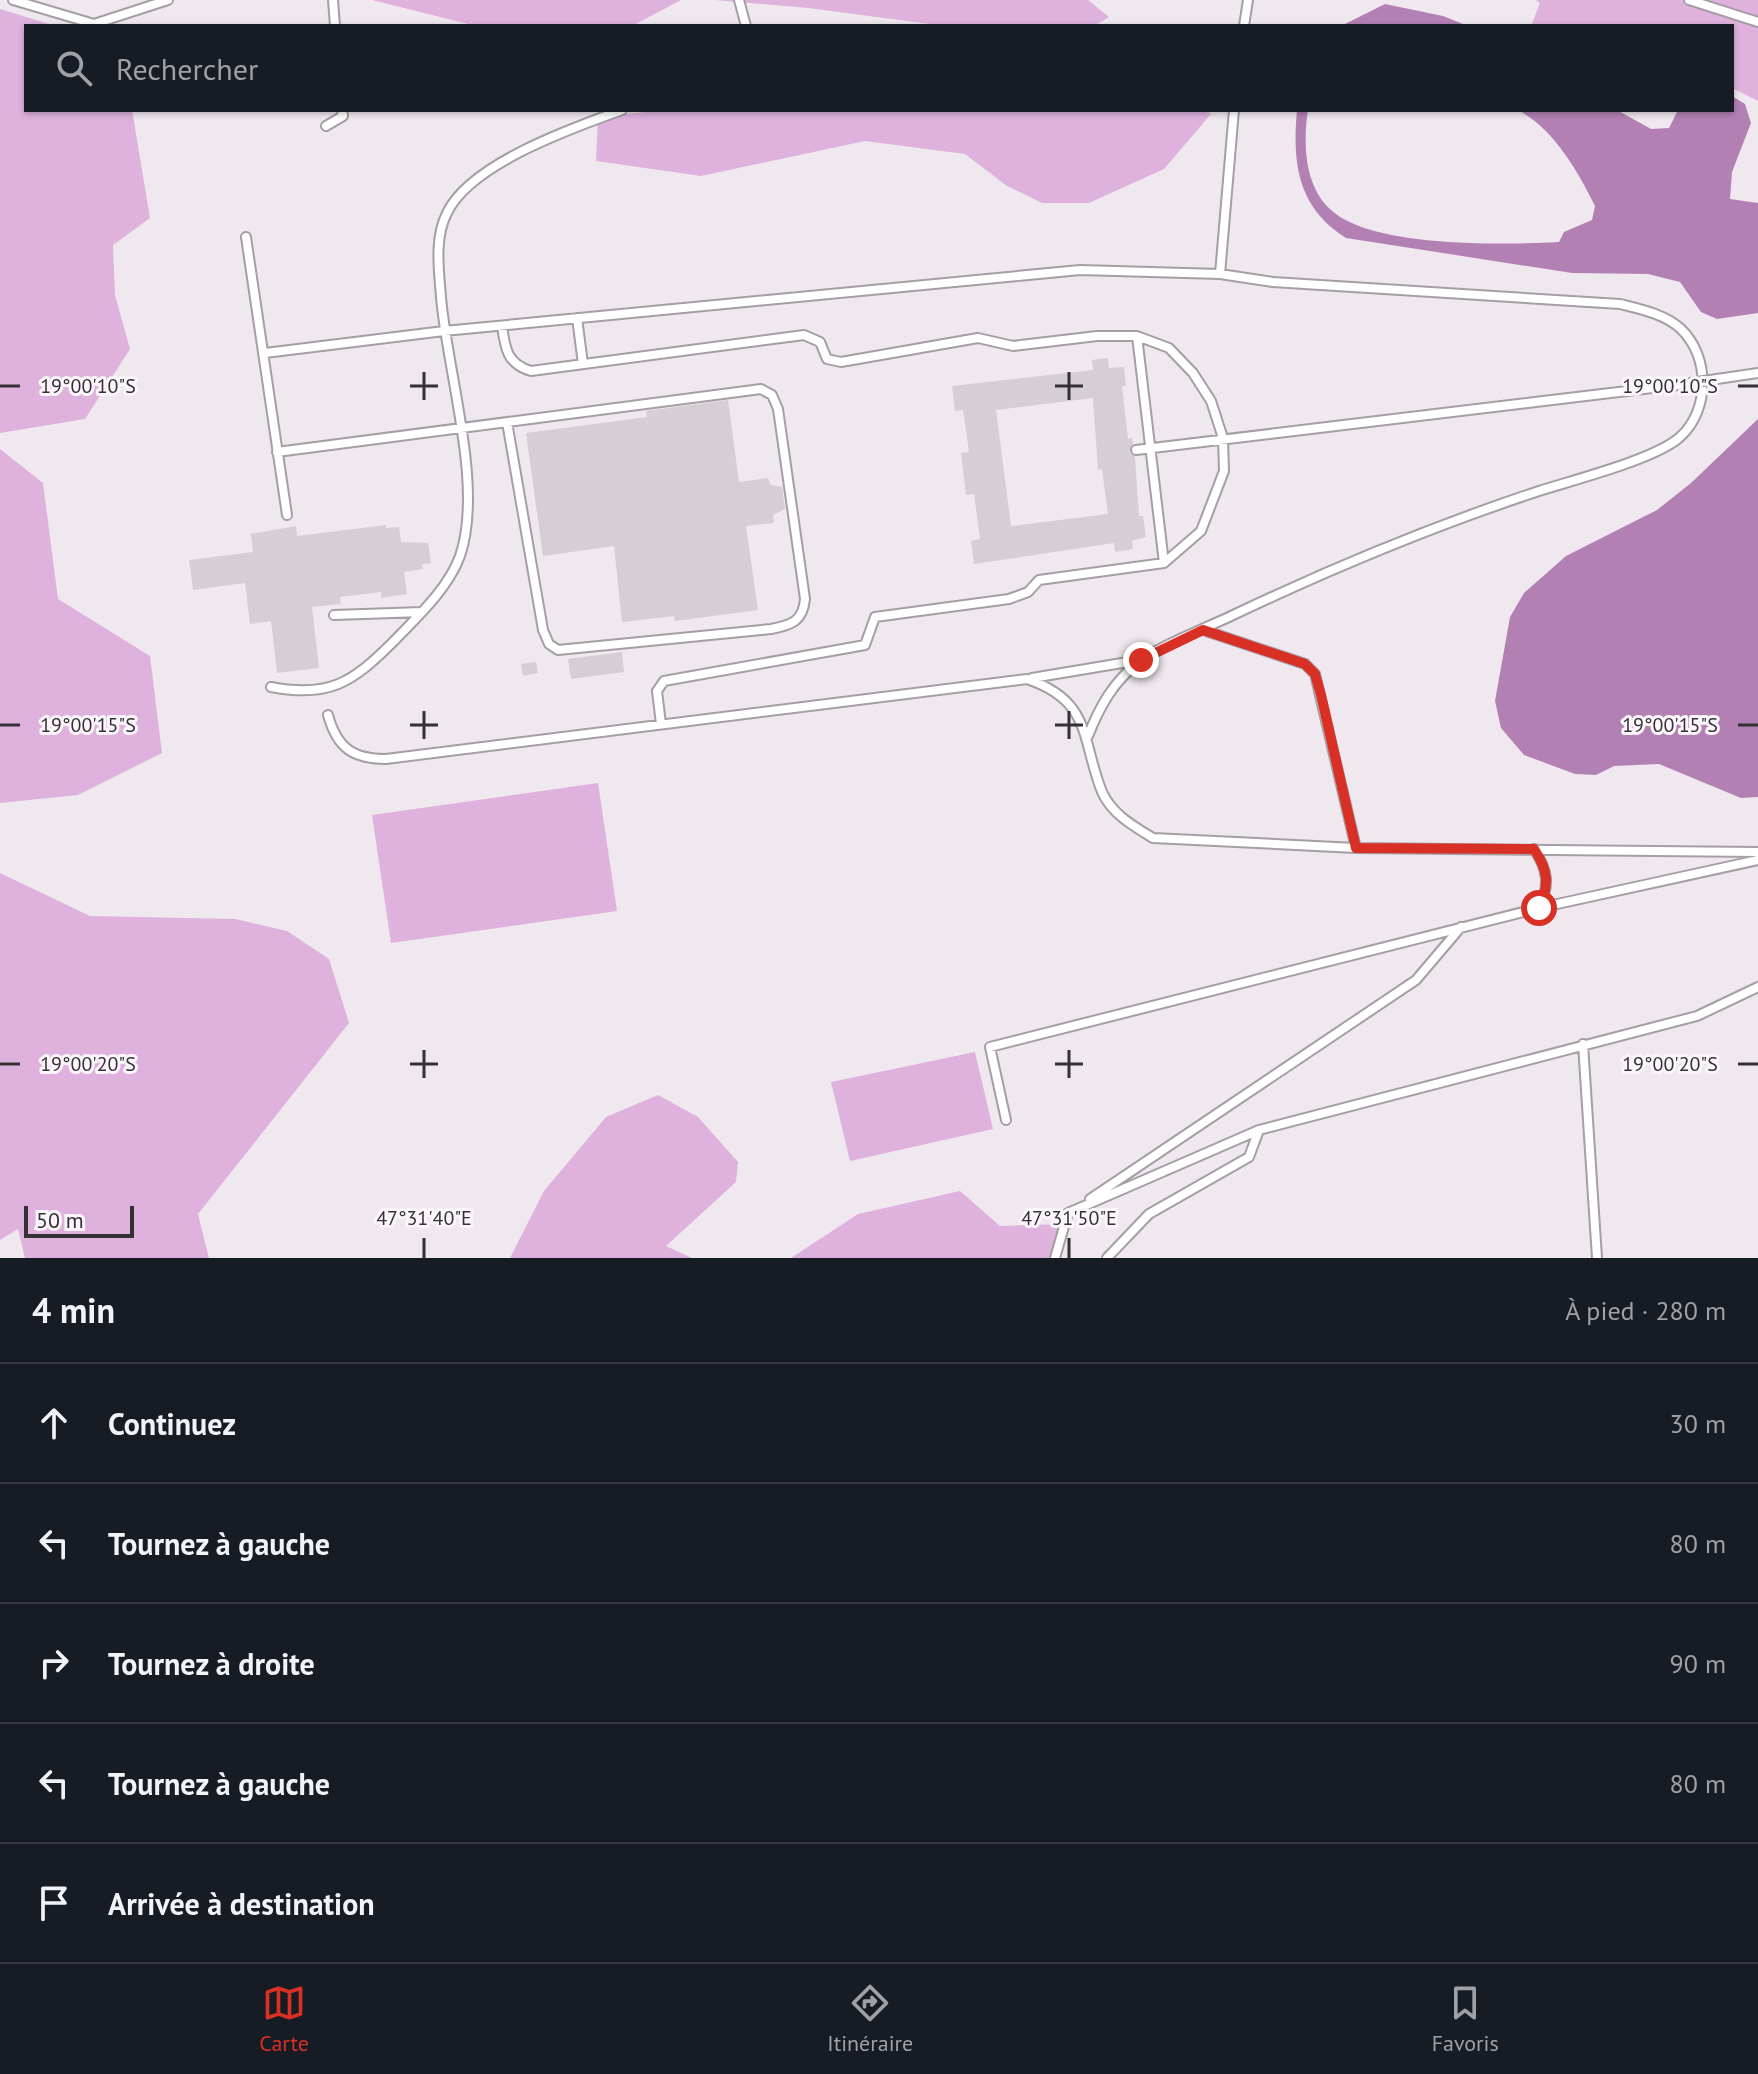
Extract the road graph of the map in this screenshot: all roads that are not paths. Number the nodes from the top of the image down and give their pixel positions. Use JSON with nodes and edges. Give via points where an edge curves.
{"nodes":[{"id":1,"x":13,"y":0,"type":"edge"},
{"id":2,"x":168,"y":0,"type":"edge"},
{"id":3,"x":333,"y":0,"type":"edge"},
{"id":4,"x":739,"y":0,"type":"edge"},
{"id":5,"x":1248,"y":0,"type":"edge"},
{"id":6,"x":1689,"y":0,"type":"edge"},
{"id":7,"x":1758,"y":22,"type":"edge"},
{"id":8,"x":335,"y":24,"type":"edge"},
{"id":9,"x":745,"y":24,"type":"edge"},
{"id":10,"x":1244,"y":24,"type":"edge"},
{"id":11,"x":342,"y":112,"type":"edge"},
{"id":12,"x":617,"y":112,"type":"edge"},
{"id":13,"x":1234,"y":112,"type":"edge"},
{"id":14,"x":326,"y":126,"type":"dead end"},
{"id":15,"x":246,"y":237,"type":"dead end"},
{"id":16,"x":1220,"y":274,"type":"junction"},
{"id":17,"x":577,"y":318,"type":"junction"},
{"id":18,"x":502,"y":326,"type":"junction"},
{"id":19,"x":444,"y":331,"type":"junction"},
{"id":20,"x":1137,"y":336,"type":"junction"},
{"id":21,"x":265,"y":353,"type":"junction"},
{"id":22,"x":583,"y":364,"type":"junction"},
{"id":23,"x":1758,"y":373,"type":"edge"},
{"id":24,"x":507,"y":422,"type":"junction"},
{"id":25,"x":460,"y":429,"type":"junction"},
{"id":26,"x":1223,"y":438,"type":"junction"},
{"id":27,"x":1150,"y":448,"type":"junction"},
{"id":28,"x":1136,"y":450,"type":"dead end"},
{"id":29,"x":277,"y":452,"type":"junction"},
{"id":30,"x":287,"y":515,"type":"dead end"},
{"id":31,"x":1164,"y":563,"type":"junction"},
{"id":32,"x":422,"y":612,"type":"junction"},
{"id":33,"x":334,"y":615,"type":"dead end"},
{"id":34,"x":1203,"y":630,"type":"junction"},
{"id":35,"x":1141,"y":660,"type":"junction"},
{"id":36,"x":1027,"y":679,"type":"junction"},
{"id":37,"x":271,"y":687,"type":"dead end"},
{"id":38,"x":328,"y":715,"type":"dead end"},
{"id":39,"x":661,"y":724,"type":"junction"},
{"id":40,"x":1088,"y":736,"type":"junction"},
{"id":41,"x":1356,"y":848,"type":"junction"},
{"id":42,"x":1534,"y":849,"type":"junction"},
{"id":43,"x":1758,"y":852,"type":"edge"},
{"id":44,"x":1758,"y":860,"type":"edge"},
{"id":45,"x":1539,"y":908,"type":"junction"},
{"id":46,"x":1462,"y":927,"type":"junction"},
{"id":47,"x":1758,"y":987,"type":"edge"},
{"id":48,"x":1583,"y":1044,"type":"junction"},
{"id":49,"x":1006,"y":1120,"type":"dead end"},
{"id":50,"x":1259,"y":1130,"type":"junction"},
{"id":51,"x":1068,"y":1213,"type":"junction"},
{"id":52,"x":1055,"y":1258,"type":"edge"},
{"id":53,"x":1107,"y":1258,"type":"edge"},
{"id":54,"x":1597,"y":1258,"type":"edge"}],
"edges":[{"from":1,"to":2,"type":"lane","via":[[94,24]]},
{"from":3,"to":8,"type":"lane"},
{"from":4,"to":9,"type":"lane"},
{"from":5,"to":10,"type":"lane"},
{"from":6,"to":7,"type":"lane"},
{"from":11,"to":14,"type":"lane"},
{"from":12,"to":19,"type":"lane","via":[[563,133],[466,187],[447,213],[440,239]]},
{"from":13,"to":16,"type":"lane"},
{"from":15,"to":21,"type":"lane"},
{"from":16,"to":17,"type":"lane","via":[[1080,270]]},
{"from":16,"to":34,"type":"lane","via":[[1620,304],[1680,328],[1697,352],[1704,394],[1696,418],[1679,439],[1436,525]]},
{"from":17,"to":18,"type":"lane"},
{"from":17,"to":22,"type":"lane"},
{"from":18,"to":19,"type":"lane"},
{"from":18,"to":22,"type":"lane","via":[[508,356],[517,367],[531,371]]},
{"from":19,"to":21,"type":"lane"},
{"from":19,"to":25,"type":"lane"},
{"from":20,"to":22,"type":"lane","via":[[1013,346],[978,338],[841,362],[827,359],[820,342],[804,335]]},
{"from":20,"to":26,"type":"lane","via":[[1169,348],[1193,373],[1211,401]]},
{"from":20,"to":27,"type":"lane"},
{"from":21,"to":29,"type":"lane"},
{"from":23,"to":26,"type":"lane","bridge":true},
{"from":24,"to":24,"type":"lane","via":[[749,389],[772,395],[805,599],[800,618],[771,629],[558,650],[549,644]]},
{"from":24,"to":25,"type":"lane"},
{"from":25,"to":29,"type":"lane"},
{"from":25,"to":32,"type":"lane","via":[[466,534],[459,559]]},
{"from":26,"to":27,"type":"lane"},
{"from":26,"to":31,"type":"lane","via":[[1224,471],[1201,531]]},
{"from":27,"to":28,"type":"lane"},
{"from":27,"to":31,"type":"lane"},
{"from":29,"to":30,"type":"lane"},
{"from":31,"to":39,"type":"lane","via":[[1039,580],[1028,592],[1009,599],[875,617],[870,638],[857,648],[664,681],[657,691]]},
{"from":32,"to":33,"type":"lane"},
{"from":32,"to":37,"type":"lane","via":[[367,667],[337,687],[304,693]]},
{"from":34,"to":35,"type":"lane"},
{"from":34,"to":41,"type":"lane","via":[[1305,664],[1315,674]]},
{"from":35,"to":36,"type":"lane"},
{"from":35,"to":40,"type":"lane","via":[[1105,697]]},
{"from":36,"to":39,"type":"lane"},
{"from":36,"to":40,"type":"lane","via":[[1063,696]]},
{"from":38,"to":39,"type":"lane","via":[[333,734],[347,752],[364,759]]},
{"from":40,"to":41,"type":"lane","via":[[1103,793],[1128,823],[1153,838]]},
{"from":41,"to":42,"type":"lane"},
{"from":42,"to":43,"type":"lane"},
{"from":42,"to":45,"type":"lane","via":[[1547,878]]},
{"from":44,"to":45,"type":"lane"},
{"from":45,"to":46,"type":"lane"},
{"from":46,"to":49,"type":"lane","via":[[990,1047]]},
{"from":46,"to":51,"type":"lane","via":[[1416,980]]},
{"from":47,"to":48,"type":"lane","via":[[1697,1016]]},
{"from":48,"to":50,"type":"lane"},
{"from":48,"to":54,"type":"lane"},
{"from":50,"to":51,"type":"lane"},
{"from":50,"to":53,"type":"lane","via":[[1249,1157],[1149,1214]]},
{"from":51,"to":52,"type":"lane"}]}
